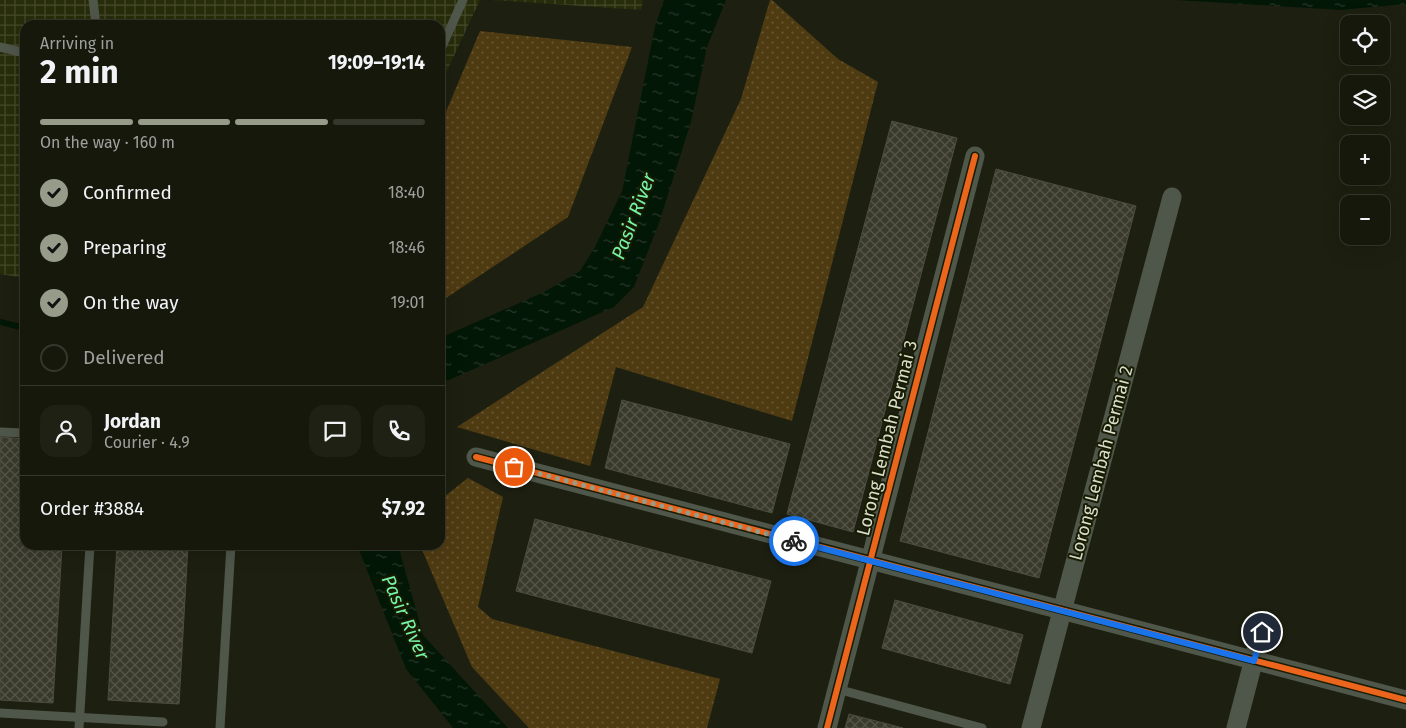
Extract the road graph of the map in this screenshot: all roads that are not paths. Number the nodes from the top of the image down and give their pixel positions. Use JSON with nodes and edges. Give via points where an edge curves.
{"nodes":[{"id":1,"x":93,"y":0,"type":"edge"},
{"id":2,"x":463,"y":0,"type":"edge"},
{"id":3,"x":95,"y":20,"type":"edge"},
{"id":4,"x":445,"y":40,"type":"edge"},
{"id":5,"x":0,"y":47,"type":"edge"},
{"id":6,"x":20,"y":52,"type":"edge"},
{"id":7,"x":975,"y":156,"type":"dead end"},
{"id":8,"x":1172,"y":197,"type":"dead end"},
{"id":9,"x":0,"y":432,"type":"edge"},
{"id":10,"x":20,"y":433,"type":"edge"},
{"id":11,"x":476,"y":457,"type":"dead end"},
{"id":12,"x":90,"y":550,"type":"edge"},
{"id":13,"x":231,"y":550,"type":"edge"},
{"id":14,"x":871,"y":561,"type":"junction"},
{"id":15,"x":1062,"y":611,"type":"junction"},
{"id":16,"x":1262,"y":632,"type":"dead end"},
{"id":17,"x":1254,"y":661,"type":"junction"},
{"id":18,"x":837,"y":689,"type":"junction"},
{"id":19,"x":1406,"y":700,"type":"edge"},
{"id":20,"x":0,"y":712,"type":"edge"},
{"id":21,"x":80,"y":717,"type":"junction"},
{"id":22,"x":164,"y":722,"type":"dead end"},
{"id":23,"x":79,"y":728,"type":"edge"},
{"id":24,"x":220,"y":728,"type":"edge"},
{"id":25,"x":828,"y":728,"type":"edge"},
{"id":26,"x":982,"y":728,"type":"edge"},
{"id":27,"x":1030,"y":728,"type":"edge"},
{"id":28,"x":1236,"y":728,"type":"edge"}],
"edges":[{"from":1,"to":3,"type":"lane"},
{"from":2,"to":4,"type":"lane"},
{"from":5,"to":6,"type":"lane"},
{"from":7,"to":14,"type":"street","name":"Lorong Lembah Permai 3"},
{"from":8,"to":15,"type":"street","name":"Lorong Lembah Permai 2"},
{"from":9,"to":10,"type":"lane"},
{"from":11,"to":14,"type":"street"},
{"from":12,"to":21,"type":"lane"},
{"from":13,"to":24,"type":"lane"},
{"from":14,"to":15,"type":"street"},
{"from":14,"to":18,"type":"street","name":"Lorong Lembah Permai 3"},
{"from":15,"to":17,"type":"street"},
{"from":15,"to":27,"type":"street","name":"Lorong Lembah Permai 2"},
{"from":16,"to":17,"type":"street"},
{"from":17,"to":19,"type":"street"},
{"from":17,"to":28,"type":"street"},
{"from":18,"to":25,"type":"street","name":"Lorong Lembah Permai 3"},
{"from":18,"to":26,"type":"lane"},
{"from":20,"to":21,"type":"lane"},
{"from":21,"to":22,"type":"lane"},
{"from":21,"to":23,"type":"lane"}]}
